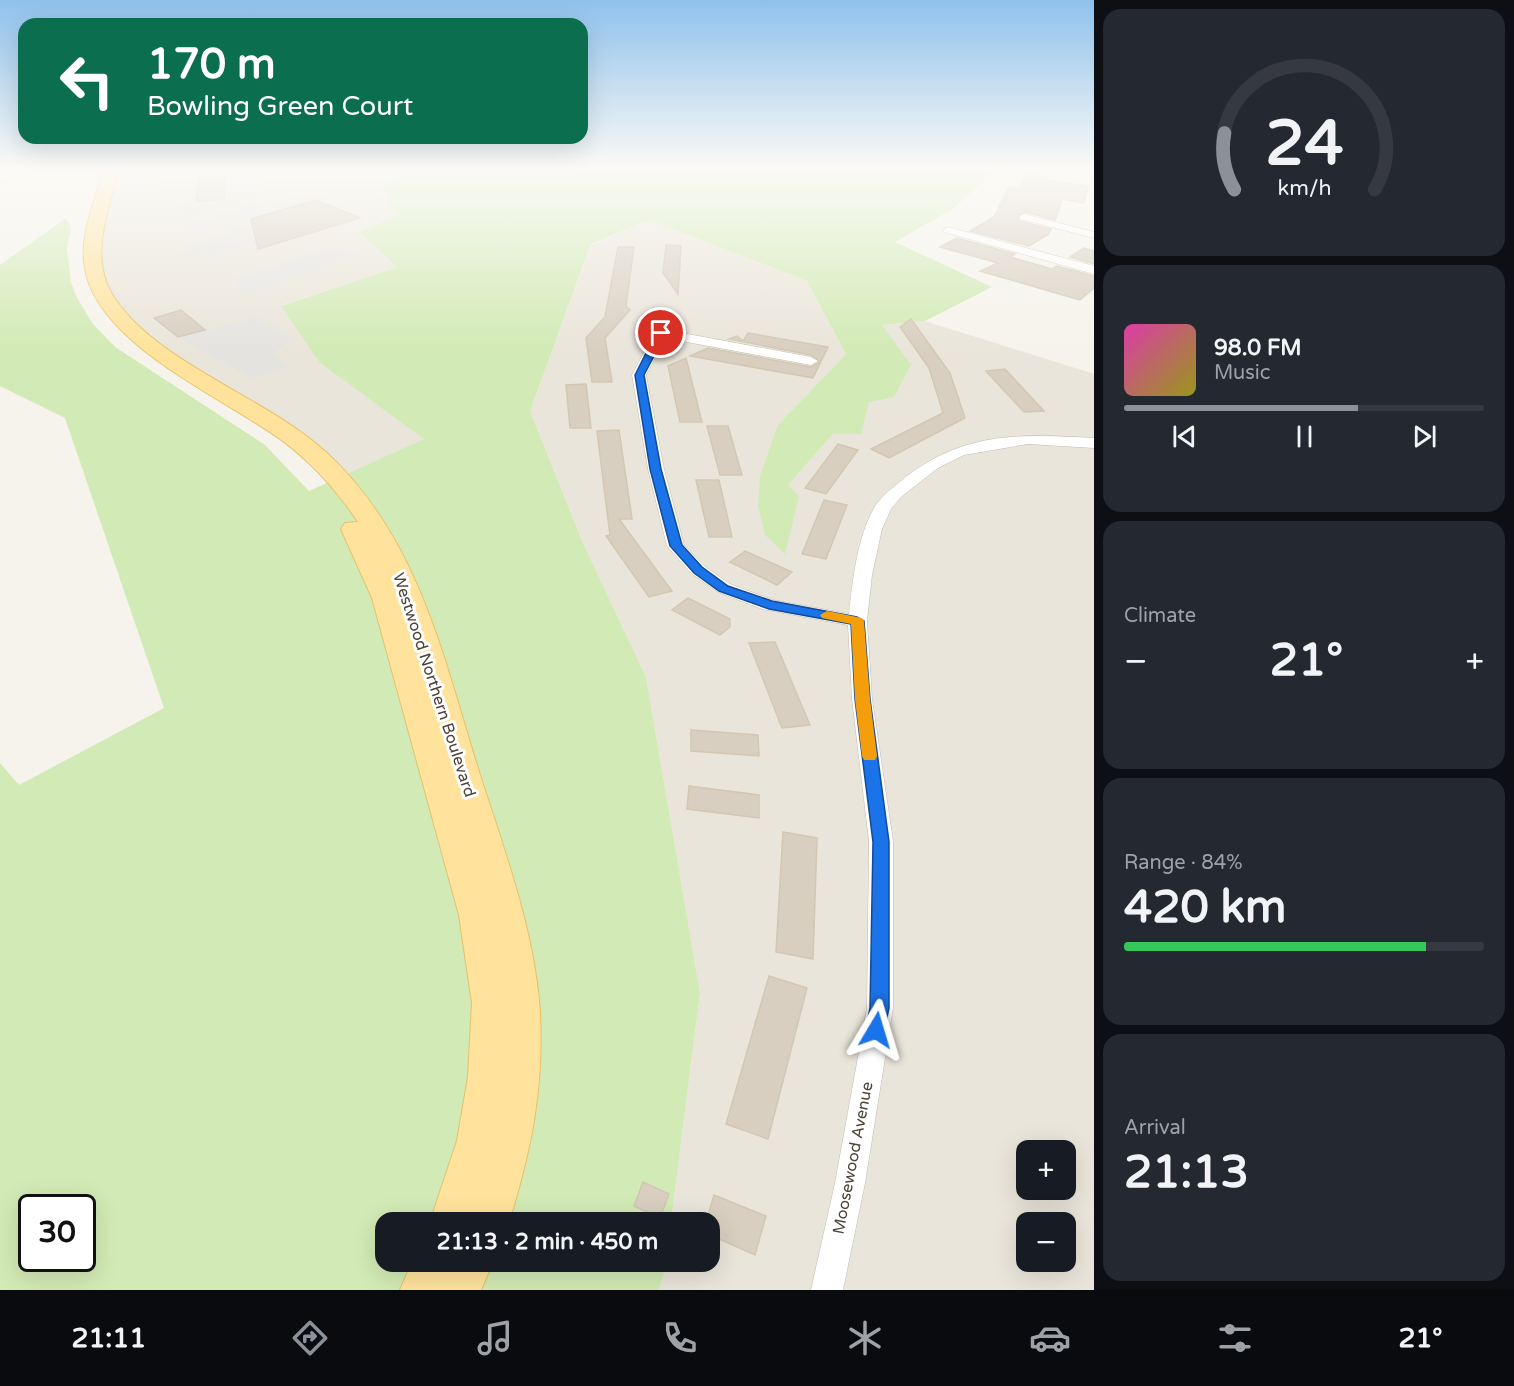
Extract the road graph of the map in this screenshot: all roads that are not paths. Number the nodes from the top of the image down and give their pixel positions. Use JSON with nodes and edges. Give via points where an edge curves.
{"nodes":[{"id":1,"x":83,"y":229,"type":"edge"},
{"id":2,"x":95,"y":229,"type":"edge"},
{"id":3,"x":1071,"y":229,"type":"edge"},
{"id":4,"x":948,"y":230,"type":"dead end"},
{"id":5,"x":1094,"y":235,"type":"edge"},
{"id":6,"x":1094,"y":270,"type":"edge"},
{"id":7,"x":811,"y":361,"type":"dead end"},
{"id":8,"x":1094,"y":443,"type":"edge"},
{"id":9,"x":857,"y":621,"type":"junction"},
{"id":10,"x":457,"y":1212,"type":"edge"},
{"id":11,"x":487,"y":1212,"type":"edge"},
{"id":12,"x":433,"y":1272,"type":"edge"},
{"id":13,"x":463,"y":1272,"type":"edge"},
{"id":14,"x":425,"y":1290,"type":"edge"},
{"id":15,"x":455,"y":1290,"type":"edge"},
{"id":16,"x":827,"y":1290,"type":"edge"}],
"edges":[{"from":1,"to":10,"type":"main road","name":"Westwood Northern Boulevard","via":[[78,259],[89,298],[103,318],[137,349],[249,420],[304,465],[351,525],[386,598],[478,915],[493,1003],[490,1077],[480,1141]]},
{"from":2,"to":11,"type":"main road","name":"Westwood Northern Boulevard","via":[[91,244],[93,271],[103,296],[124,323],[292,435],[318,458],[369,520],[408,591],[490,862],[518,993],[519,1054],[514,1105],[505,1161]]},
{"from":3,"to":5,"type":"street"},
{"from":4,"to":6,"type":"street"},
{"from":7,"to":9,"type":"street","via":[[661,333],[639,375],[656,469],[676,546],[698,570],[723,588],[769,605]]},
{"from":8,"to":9,"type":"street","name":"Moosewood Avenue","via":[[1049,439],[991,444],[959,452],[913,478],[883,507],[873,529]]},
{"from":9,"to":16,"type":"street","name":"Moosewood Avenue","via":[[862,699],[881,842],[880,1008]]},
{"from":12,"to":14,"type":"main road"},
{"from":13,"to":15,"type":"main road"}]}
